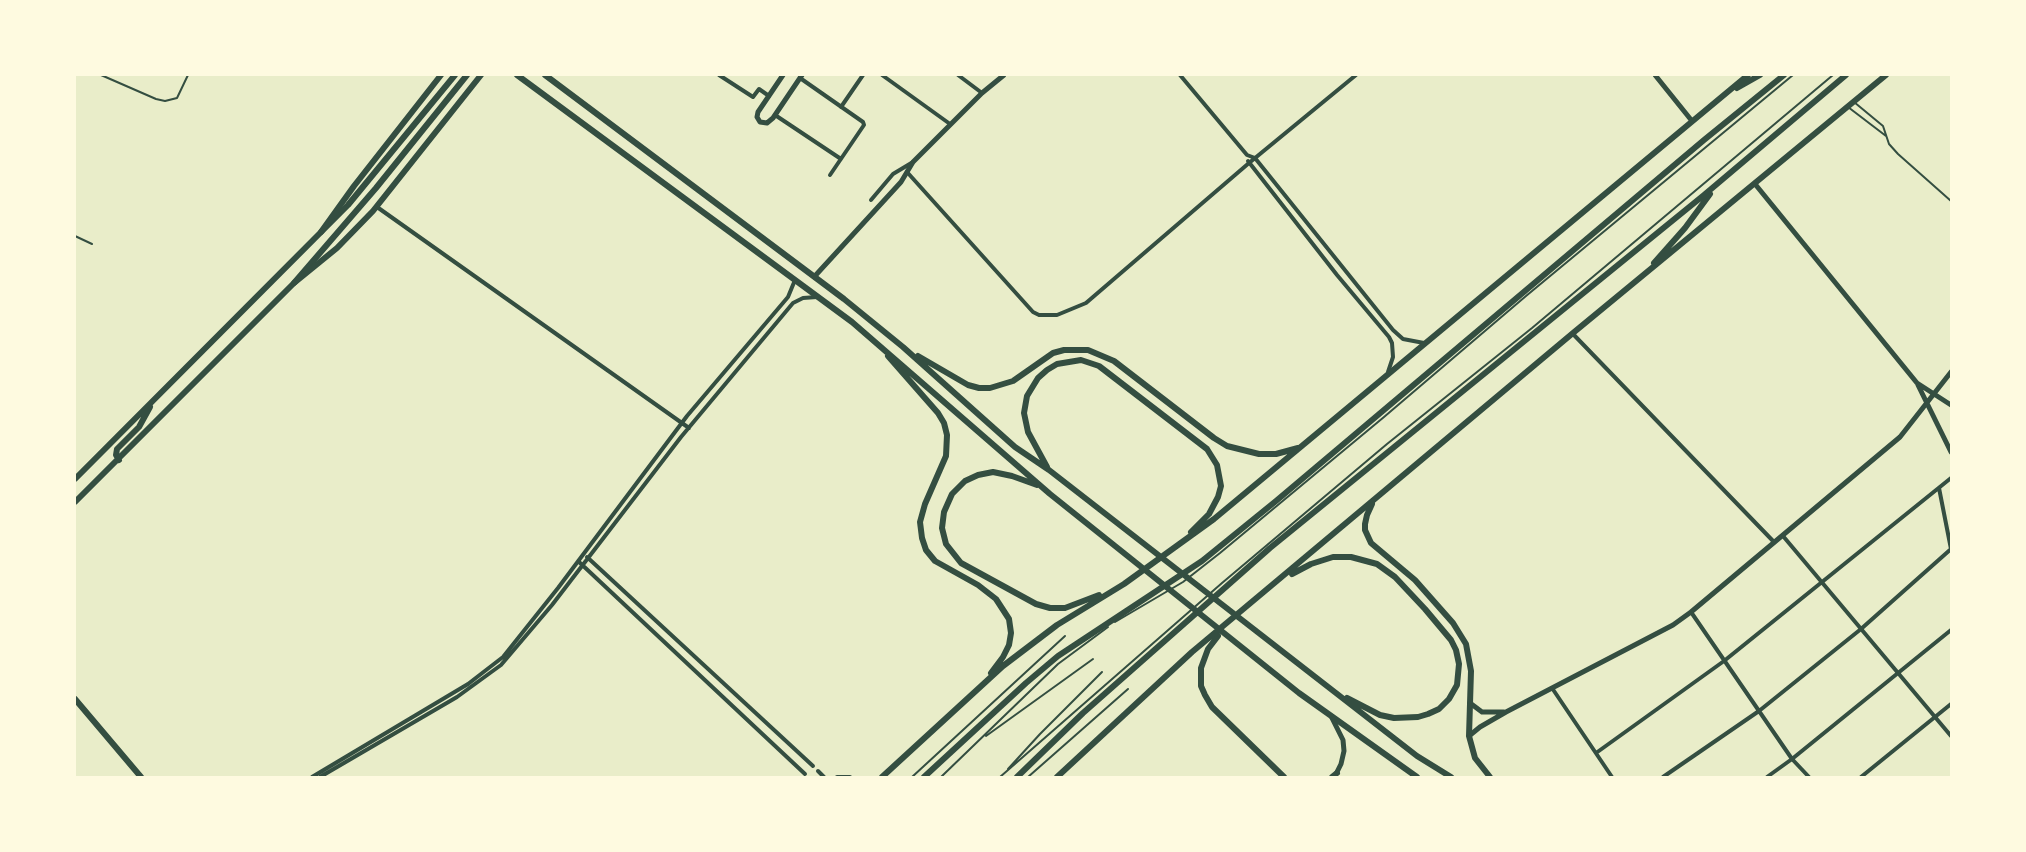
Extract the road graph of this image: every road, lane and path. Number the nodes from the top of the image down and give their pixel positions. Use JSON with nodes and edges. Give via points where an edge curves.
{"nodes":[{"id":1,"x":101,"y":75,"type":"edge"},
{"id":2,"x":188,"y":75,"type":"edge"},
{"id":3,"x":441,"y":75,"type":"edge"},
{"id":4,"x":455,"y":75,"type":"edge"},
{"id":5,"x":467,"y":75,"type":"edge"},
{"id":6,"x":481,"y":75,"type":"edge"},
{"id":7,"x":517,"y":75,"type":"edge"},
{"id":8,"x":544,"y":75,"type":"edge"},
{"id":9,"x":719,"y":75,"type":"edge"},
{"id":10,"x":783,"y":75,"type":"edge"},
{"id":11,"x":863,"y":75,"type":"edge"},
{"id":12,"x":882,"y":75,"type":"edge"},
{"id":13,"x":958,"y":75,"type":"edge"},
{"id":14,"x":1004,"y":75,"type":"edge"},
{"id":15,"x":1180,"y":75,"type":"edge"},
{"id":16,"x":1356,"y":75,"type":"edge"},
{"id":17,"x":1655,"y":75,"type":"edge"},
{"id":18,"x":1748,"y":75,"type":"edge"},
{"id":19,"x":1760,"y":75,"type":"edge"},
{"id":20,"x":1784,"y":75,"type":"edge"},
{"id":21,"x":1793,"y":75,"type":"edge"},
{"id":22,"x":1833,"y":75,"type":"edge"},
{"id":23,"x":1846,"y":75,"type":"edge"},
{"id":24,"x":1886,"y":75,"type":"edge"},
{"id":25,"x":801,"y":77,"type":"edge"},
{"id":26,"x":982,"y":93,"type":"junction"},
{"id":27,"x":1725,"y":94,"type":"junction"},
{"id":28,"x":769,"y":96,"type":"junction"},
{"id":29,"x":1854,"y":102,"type":"junction"},
{"id":30,"x":840,"y":107,"type":"junction"},
{"id":31,"x":1848,"y":107,"type":"junction"},
{"id":32,"x":775,"y":116,"type":"junction"},
{"id":33,"x":1692,"y":121,"type":"junction"},
{"id":34,"x":950,"y":124,"type":"junction"},
{"id":35,"x":1886,"y":136,"type":"junction"},
{"id":36,"x":1247,"y":155,"type":"junction"},
{"id":37,"x":1255,"y":158,"type":"junction"},
{"id":38,"x":841,"y":159,"type":"junction"},
{"id":39,"x":913,"y":162,"type":"junction"},
{"id":40,"x":1249,"y":163,"type":"junction"},
{"id":41,"x":907,"y":172,"type":"junction"},
{"id":42,"x":830,"y":175,"type":"dead end"},
{"id":43,"x":1727,"y":176,"type":"junction"},
{"id":44,"x":1755,"y":184,"type":"junction"},
{"id":45,"x":870,"y":200,"type":"dead end"},
{"id":46,"x":1951,"y":201,"type":"edge"},
{"id":47,"x":377,"y":207,"type":"junction"},
{"id":48,"x":321,"y":232,"type":"junction"},
{"id":49,"x":75,"y":236,"type":"edge"},
{"id":50,"x":92,"y":244,"type":"dead end"},
{"id":51,"x":814,"y":277,"type":"junction"},
{"id":52,"x":795,"y":280,"type":"junction"},
{"id":53,"x":294,"y":283,"type":"junction"},
{"id":54,"x":1630,"y":286,"type":"junction"},
{"id":55,"x":818,"y":297,"type":"junction"},
{"id":56,"x":1573,"y":333,"type":"junction"},
{"id":57,"x":873,"y":340,"type":"junction"},
{"id":58,"x":1425,"y":343,"type":"junction"},
{"id":59,"x":903,"y":347,"type":"junction"},
{"id":60,"x":1951,"y":372,"type":"edge"},
{"id":61,"x":1388,"y":374,"type":"junction"},
{"id":62,"x":1917,"y":383,"type":"junction"},
{"id":63,"x":1934,"y":394,"type":"junction"},
{"id":64,"x":153,"y":400,"type":"junction"},
{"id":65,"x":1928,"y":403,"type":"junction"},
{"id":66,"x":1951,"y":405,"type":"edge"},
{"id":67,"x":682,"y":423,"type":"junction"},
{"id":68,"x":688,"y":428,"type":"junction"},
{"id":69,"x":1304,"y":445,"type":"junction"},
{"id":70,"x":1951,"y":452,"type":"edge"},
{"id":71,"x":119,"y":460,"type":"junction"},
{"id":72,"x":1048,"y":470,"type":"junction"},
{"id":73,"x":1951,"y":478,"type":"edge"},
{"id":74,"x":75,"y":479,"type":"edge"},
{"id":75,"x":1042,"y":488,"type":"junction"},
{"id":76,"x":1940,"y":488,"type":"junction"},
{"id":77,"x":1373,"y":501,"type":"junction"},
{"id":78,"x":75,"y":502,"type":"edge"},
{"id":79,"x":1783,"y":536,"type":"junction"},
{"id":80,"x":1775,"y":543,"type":"junction"},
{"id":81,"x":1178,"y":546,"type":"junction"},
{"id":82,"x":1951,"y":549,"type":"edge"},
{"id":83,"x":586,"y":556,"type":"junction"},
{"id":84,"x":578,"y":561,"type":"junction"},
{"id":85,"x":582,"y":565,"type":"junction"},
{"id":86,"x":1279,"y":581,"type":"junction"},
{"id":87,"x":1823,"y":582,"type":"junction"},
{"id":88,"x":1124,"y":584,"type":"junction"},
{"id":89,"x":1691,"y":612,"type":"junction"},
{"id":90,"x":1229,"y":623,"type":"junction"},
{"id":91,"x":1861,"y":629,"type":"junction"},
{"id":92,"x":1951,"y":630,"type":"edge"},
{"id":93,"x":1065,"y":636,"type":"dead end"},
{"id":94,"x":1093,"y":659,"type":"dead end"},
{"id":95,"x":1724,"y":661,"type":"junction"},
{"id":96,"x":1102,"y":672,"type":"dead end"},
{"id":97,"x":1898,"y":674,"type":"junction"},
{"id":98,"x":983,"y":683,"type":"junction"},
{"id":99,"x":1552,"y":688,"type":"junction"},
{"id":100,"x":1128,"y":689,"type":"dead end"},
{"id":101,"x":1334,"y":692,"type":"junction"},
{"id":102,"x":75,"y":699,"type":"edge"},
{"id":103,"x":1470,"y":703,"type":"junction"},
{"id":104,"x":1951,"y":704,"type":"edge"},
{"id":105,"x":1759,"y":711,"type":"junction"},
{"id":106,"x":1506,"y":712,"type":"junction"},
{"id":107,"x":1934,"y":717,"type":"junction"},
{"id":108,"x":1332,"y":718,"type":"junction"},
{"id":109,"x":1469,"y":736,"type":"junction"},
{"id":110,"x":1951,"y":736,"type":"edge"},
{"id":111,"x":979,"y":741,"type":"junction"},
{"id":112,"x":1596,"y":753,"type":"junction"},
{"id":113,"x":1792,"y":759,"type":"junction"},
{"id":114,"x":813,"y":766,"type":"dead end"},
{"id":115,"x":818,"y":771,"type":"dead end"},
{"id":116,"x":806,"y":774,"type":"dead end"},
{"id":117,"x":1001,"y":776,"type":"edge"},
{"id":118,"x":1335,"y":776,"type":"edge"},
{"id":119,"x":141,"y":777,"type":"edge"},
{"id":120,"x":312,"y":777,"type":"edge"},
{"id":121,"x":320,"y":777,"type":"edge"},
{"id":122,"x":824,"y":777,"type":"edge"},
{"id":123,"x":837,"y":777,"type":"edge"},
{"id":124,"x":850,"y":777,"type":"edge"},
{"id":125,"x":882,"y":777,"type":"edge"},
{"id":126,"x":912,"y":777,"type":"edge"},
{"id":127,"x":924,"y":777,"type":"edge"},
{"id":128,"x":941,"y":777,"type":"edge"},
{"id":129,"x":1017,"y":777,"type":"edge"},
{"id":130,"x":1028,"y":777,"type":"edge"},
{"id":131,"x":1057,"y":777,"type":"edge"},
{"id":132,"x":1284,"y":777,"type":"edge"},
{"id":133,"x":1417,"y":777,"type":"edge"},
{"id":134,"x":1451,"y":777,"type":"edge"},
{"id":135,"x":1490,"y":777,"type":"edge"},
{"id":136,"x":1612,"y":777,"type":"edge"},
{"id":137,"x":1663,"y":777,"type":"edge"},
{"id":138,"x":1767,"y":777,"type":"edge"},
{"id":139,"x":1809,"y":777,"type":"edge"},
{"id":140,"x":1861,"y":777,"type":"edge"}],
"edges":[{"from":1,"to":2,"type":"lane","via":[[165,101],[177,98]]},
{"from":3,"to":48,"type":"main road"},
{"from":4,"to":48,"type":"main road","via":[[368,183]]},
{"from":5,"to":53,"type":"main road"},
{"from":6,"to":47,"type":"main road"},
{"from":7,"to":52,"type":"main road"},
{"from":8,"to":51,"type":"main road"},
{"from":9,"to":28,"type":"street","via":[[753,97],[759,89]]},
{"from":10,"to":28,"type":"street"},
{"from":11,"to":30,"type":"street"},
{"from":12,"to":34,"type":"street"},
{"from":13,"to":26,"type":"street"},
{"from":14,"to":26,"type":"street"},
{"from":15,"to":36,"type":"street"},
{"from":16,"to":37,"type":"street"},
{"from":17,"to":33,"type":"street"},
{"from":18,"to":27,"type":"main road"},
{"from":19,"to":27,"type":"main road"},
{"from":20,"to":127,"type":"main road","via":[[1202,561],[1058,656]]},
{"from":21,"to":111,"type":"lane","via":[[1221,552],[1183,582],[1114,622],[1067,657]]},
{"from":22,"to":117,"type":"lane","via":[[1533,328],[1230,575]]},
{"from":23,"to":43,"type":"main road"},
{"from":24,"to":29,"type":"main road"},
{"from":25,"to":30,"type":"street"},
{"from":25,"to":32,"type":"street"},
{"from":26,"to":34,"type":"street"},
{"from":27,"to":33,"type":"main road"},
{"from":28,"to":32,"type":"street","via":[[757,117],[766,123]]},
{"from":29,"to":31,"type":"main road"},
{"from":29,"to":35,"type":"lane","via":[[1883,126]]},
{"from":30,"to":38,"type":"street","via":[[864,125]]},
{"from":31,"to":35,"type":"lane"},
{"from":31,"to":44,"type":"main road"},
{"from":32,"to":38,"type":"street"},
{"from":33,"to":58,"type":"main road"},
{"from":34,"to":39,"type":"street"},
{"from":35,"to":46,"type":"lane","via":[[1898,154]]},
{"from":36,"to":37,"type":"street"},
{"from":36,"to":40,"type":"street"},
{"from":37,"to":40,"type":"street"},
{"from":37,"to":58,"type":"street","via":[[1393,330],[1403,339]]},
{"from":38,"to":42,"type":"street"},
{"from":39,"to":41,"type":"street"},
{"from":39,"to":45,"type":"street","via":[[893,174]]},
{"from":40,"to":41,"type":"street","via":[[1086,303],[1066,313],[1047,316],[1033,312]]},
{"from":40,"to":61,"type":"street","via":[[1389,337],[1393,357]]},
{"from":41,"to":51,"type":"street"},
{"from":43,"to":54,"type":"main road","via":[[1659,258]]},
{"from":43,"to":129,"type":"main road","via":[[1270,548],[1083,713]]},
{"from":44,"to":54,"type":"main road"},
{"from":44,"to":62,"type":"street"},
{"from":47,"to":53,"type":"main road"},
{"from":47,"to":67,"type":"street"},
{"from":48,"to":64,"type":"main road"},
{"from":49,"to":50,"type":"lane"},
{"from":51,"to":59,"type":"main road"},
{"from":52,"to":55,"type":"main road"},
{"from":52,"to":67,"type":"street","via":[[788,297]]},
{"from":53,"to":71,"type":"main road"},
{"from":54,"to":56,"type":"main road"},
{"from":55,"to":57,"type":"main road"},
{"from":55,"to":68,"type":"street","via":[[793,303]]},
{"from":56,"to":77,"type":"main road"},
{"from":56,"to":80,"type":"street"},
{"from":57,"to":75,"type":"main road"},
{"from":57,"to":98,"type":"main road","via":[[938,413],[946,428],[946,456],[920,522],[926,550],[935,561],[996,599],[1009,619],[1009,645]]},
{"from":58,"to":61,"type":"main road"},
{"from":59,"to":69,"type":"main road","via":[[948,375],[979,388],[1013,381],[1053,353],[1088,350],[1114,361],[1227,446],[1266,455]]},
{"from":59,"to":72,"type":"main road","via":[[1000,434]]},
{"from":60,"to":63,"type":"street"},
{"from":61,"to":69,"type":"main road"},
{"from":62,"to":63,"type":"street"},
{"from":62,"to":65,"type":"street"},
{"from":63,"to":65,"type":"street"},
{"from":63,"to":66,"type":"street"},
{"from":64,"to":71,"type":"main road","via":[[139,428],[117,450]]},
{"from":64,"to":74,"type":"main road"},
{"from":65,"to":70,"type":"street"},
{"from":65,"to":79,"type":"street","via":[[1892,444]]},
{"from":67,"to":68,"type":"street"},
{"from":67,"to":83,"type":"street"},
{"from":68,"to":83,"type":"street"},
{"from":69,"to":81,"type":"main road"},
{"from":71,"to":78,"type":"main road"},
{"from":72,"to":81,"type":"main road","via":[[1028,432],[1024,413],[1027,396],[1038,378],[1058,364],[1081,360],[1099,366],[1207,449],[1218,465],[1218,497],[1209,514]]},
{"from":72,"to":101,"type":"main road"},
{"from":73,"to":76,"type":"street"},
{"from":75,"to":88,"type":"main road","via":[[993,472],[959,485],[947,503],[942,528],[953,555],[1020,596],[1050,608],[1073,606]]},
{"from":75,"to":108,"type":"main road"},
{"from":76,"to":82,"type":"street"},
{"from":76,"to":87,"type":"street"},
{"from":77,"to":86,"type":"main road"},
{"from":77,"to":103,"type":"main road","via":[[1365,524],[1371,543],[1415,580],[1466,645],[1471,671]]},
{"from":79,"to":80,"type":"street"},
{"from":79,"to":87,"type":"street"},
{"from":80,"to":89,"type":"street"},
{"from":81,"to":88,"type":"main road"},
{"from":82,"to":91,"type":"street"},
{"from":83,"to":84,"type":"street"},
{"from":83,"to":85,"type":"street"},
{"from":83,"to":114,"type":"street"},
{"from":84,"to":85,"type":"street"},
{"from":84,"to":120,"type":"street","via":[[513,646],[488,670]]},
{"from":85,"to":116,"type":"street"},
{"from":85,"to":121,"type":"street","via":[[501,665],[457,697]]},
{"from":86,"to":90,"type":"main road"},
{"from":86,"to":101,"type":"main road","via":[[1333,557],[1377,564],[1425,609],[1456,650],[1457,685],[1439,709],[1418,717],[1380,715]]},
{"from":87,"to":91,"type":"street"},
{"from":87,"to":95,"type":"street"},
{"from":88,"to":98,"type":"main road","via":[[1057,625]]},
{"from":89,"to":95,"type":"street"},
{"from":89,"to":99,"type":"street"},
{"from":90,"to":131,"type":"main road"},
{"from":90,"to":132,"type":"main road","via":[[1202,661],[1204,695]]},
{"from":91,"to":97,"type":"street"},
{"from":91,"to":105,"type":"street"},
{"from":92,"to":97,"type":"street"},
{"from":93,"to":126,"type":"lane"},
{"from":94,"to":111,"type":"lane"},
{"from":95,"to":105,"type":"street"},
{"from":95,"to":112,"type":"street"},
{"from":96,"to":117,"type":"lane"},
{"from":97,"to":107,"type":"street"},
{"from":97,"to":113,"type":"street"},
{"from":98,"to":125,"type":"main road"},
{"from":99,"to":106,"type":"street"},
{"from":99,"to":112,"type":"street"},
{"from":100,"to":130,"type":"lane"},
{"from":101,"to":134,"type":"main road"},
{"from":102,"to":119,"type":"main road"},
{"from":103,"to":106,"type":"street","via":[[1482,712]]},
{"from":103,"to":109,"type":"main road"},
{"from":104,"to":107,"type":"street"},
{"from":105,"to":113,"type":"street"},
{"from":105,"to":137,"type":"street"},
{"from":106,"to":109,"type":"street"},
{"from":107,"to":110,"type":"street"},
{"from":107,"to":140,"type":"street"},
{"from":108,"to":118,"type":"street","via":[[1344,751]]},
{"from":108,"to":133,"type":"main road"},
{"from":109,"to":135,"type":"main road","via":[[1475,758]]},
{"from":111,"to":128,"type":"lane"},
{"from":112,"to":136,"type":"street"},
{"from":113,"to":138,"type":"street"},
{"from":113,"to":139,"type":"street"},
{"from":115,"to":122,"type":"street"},
{"from":123,"to":124,"type":"street"}]}
